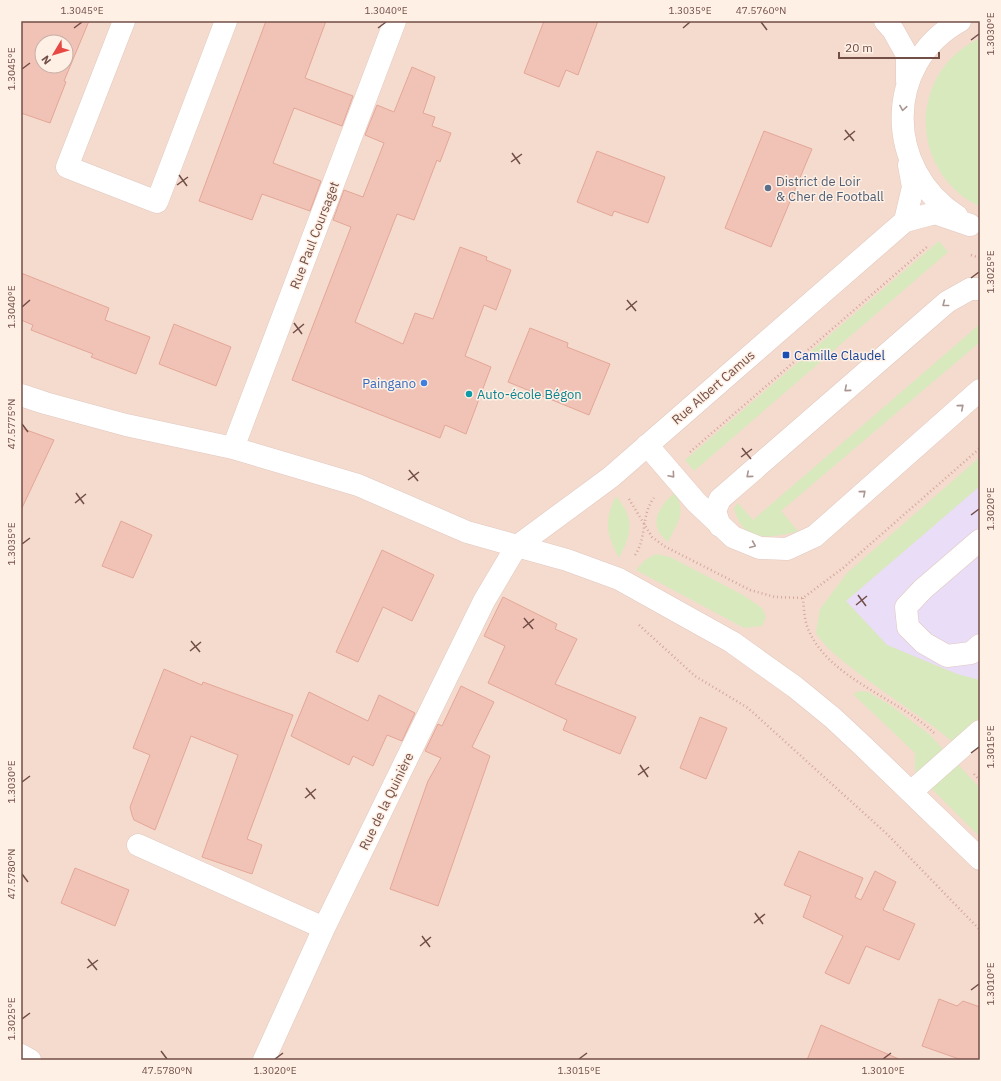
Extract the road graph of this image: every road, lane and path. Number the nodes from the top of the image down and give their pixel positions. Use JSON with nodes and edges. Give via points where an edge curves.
{"nodes":[{"id":1,"x":124,"y":21,"type":"edge"},
{"id":2,"x":226,"y":21,"type":"edge"},
{"id":3,"x":395,"y":21,"type":"edge"},
{"id":4,"x":953,"y":25,"type":"edge"},
{"id":5,"x":889,"y":26,"type":"edge"},
{"id":6,"x":907,"y":84,"type":"junction"},
{"id":7,"x":906,"y":150,"type":"junction"},
{"id":8,"x":905,"y":221,"type":"junction"},
{"id":9,"x":975,"y":226,"type":"edge"},
{"id":10,"x":930,"y":244,"type":"dead end"},
{"id":11,"x":968,"y":253,"type":"dead end"},
{"id":12,"x":980,"y":258,"type":"edge"},
{"id":13,"x":980,"y":289,"type":"edge"},
{"id":14,"x":980,"y":390,"type":"edge"},
{"id":15,"x":21,"y":395,"type":"edge"},
{"id":16,"x":647,"y":445,"type":"junction"},
{"id":17,"x":233,"y":448,"type":"junction"},
{"id":18,"x":689,"y":453,"type":"dead end"},
{"id":19,"x":658,"y":495,"type":"dead end"},
{"id":20,"x":720,"y":526,"type":"junction"},
{"id":21,"x":980,"y":540,"type":"edge"},
{"id":22,"x":516,"y":547,"type":"junction"},
{"id":23,"x":633,"y":558,"type":"dead end"},
{"id":24,"x":803,"y":598,"type":"dead end"},
{"id":25,"x":638,"y":623,"type":"dead end"},
{"id":26,"x":980,"y":645,"type":"edge"},
{"id":27,"x":980,"y":731,"type":"edge"},
{"id":28,"x":956,"y":753,"type":"junction"},
{"id":29,"x":980,"y":781,"type":"edge"},
{"id":30,"x":911,"y":792,"type":"junction"},
{"id":31,"x":138,"y":845,"type":"dead end"},
{"id":32,"x":980,"y":859,"type":"edge"},
{"id":33,"x":324,"y":928,"type":"junction"},
{"id":34,"x":980,"y":930,"type":"edge"},
{"id":35,"x":21,"y":1055,"type":"edge"},
{"id":36,"x":30,"y":1060,"type":"edge"},
{"id":37,"x":264,"y":1060,"type":"edge"}],
"edges":[{"from":1,"to":2,"type":"street","via":[[67,167],[157,202]]},
{"from":3,"to":17,"type":"street","name":"Rue Paul Coursaget"},
{"from":4,"to":5,"type":"street","via":[[918,39]]},
{"from":4,"to":6,"type":"street","via":[[922,54]]},
{"from":5,"to":6,"type":"street","via":[[907,55]]},
{"from":6,"to":7,"type":"street","one_way":true,"via":[[902,117]]},
{"from":7,"to":8,"type":"street","via":[[913,187]]},
{"from":7,"to":9,"type":"street","via":[[920,180],[941,206]]},
{"from":8,"to":9,"type":"street","name":"Rue Albert Camus","via":[[934,213]]},
{"from":8,"to":16,"type":"street","name":"Rue Albert Camus"},
{"from":10,"to":18,"type":"path"},
{"from":11,"to":12,"type":"path"},
{"from":13,"to":20,"type":"street","one_way":true,"via":[[970,289],[947,302],[720,499],[715,511]]},
{"from":20,"to":14,"type":"street","one_way":true,"via":[[733,537],[760,548],[787,549],[814,536]]},
{"from":15,"to":17,"type":"street","via":[[126,425]]},
{"from":16,"to":20,"type":"street","one_way":true},
{"from":16,"to":22,"type":"street","name":"Rue Albert Camus","via":[[611,477]]},
{"from":17,"to":22,"type":"street","via":[[358,485],[467,532]]},
{"from":19,"to":23,"type":"path","via":[[653,499],[647,512],[643,540]]},
{"from":21,"to":26,"type":"street","via":[[906,607],[908,627],[924,643],[947,656],[971,653]]},
{"from":22,"to":30,"type":"street","via":[[567,560],[619,579],[732,642],[833,718]]},
{"from":22,"to":33,"type":"street","name":"Rue de la Quinière","via":[[484,601]]},
{"from":24,"to":28,"type":"path","via":[[808,630],[818,647],[846,673],[929,728]]},
{"from":25,"to":34,"type":"path","via":[[695,676],[748,708],[887,834]]},
{"from":27,"to":28,"type":"street"},
{"from":28,"to":29,"type":"path"},
{"from":28,"to":30,"type":"street"},
{"from":30,"to":32,"type":"street"},
{"from":31,"to":33,"type":"street"},
{"from":33,"to":37,"type":"street","name":"Rue de la Quinière"},
{"from":35,"to":36,"type":"street"}]}
